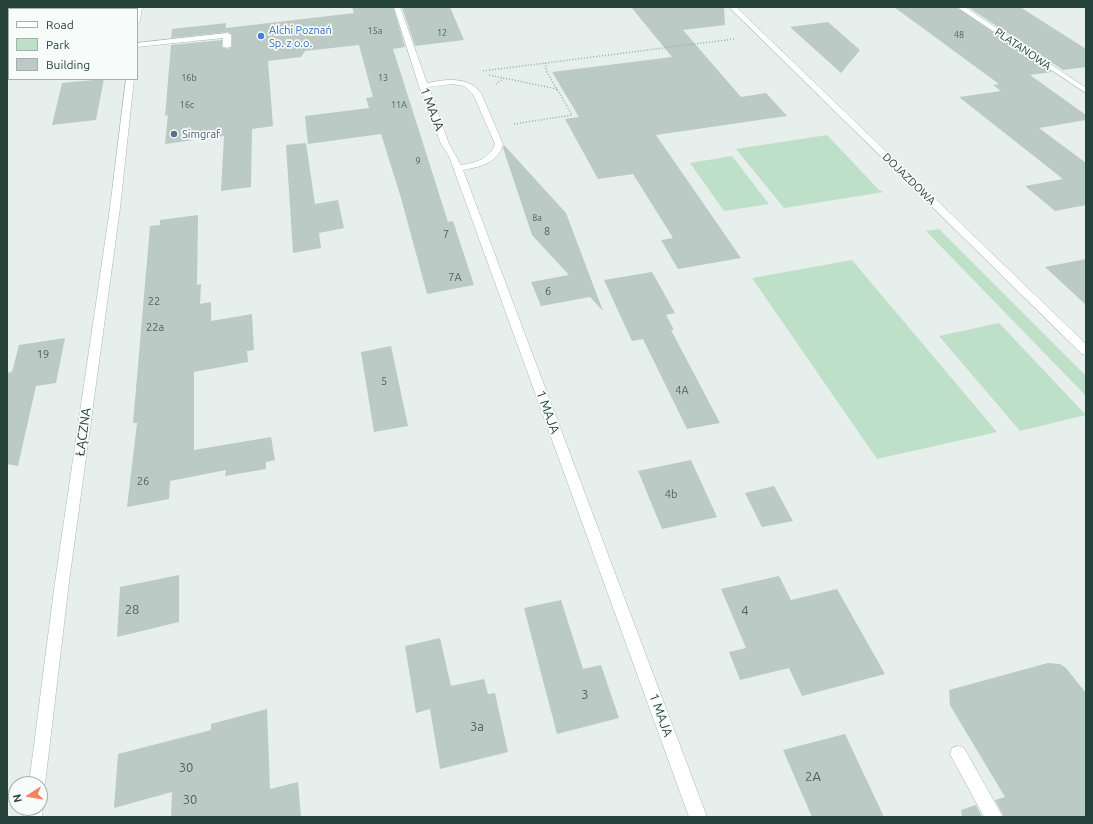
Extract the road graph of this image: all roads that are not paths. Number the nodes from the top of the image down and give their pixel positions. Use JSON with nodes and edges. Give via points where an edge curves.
{"nodes":[{"id":1,"x":397,"y":7,"type":"edge"},
{"id":2,"x":732,"y":7,"type":"edge"},
{"id":3,"x":960,"y":7,"type":"edge"},
{"id":4,"x":138,"y":45,"type":"edge"},
{"id":5,"x":227,"y":46,"type":"dead end"},
{"id":6,"x":130,"y":80,"type":"edge"},
{"id":7,"x":423,"y":86,"type":"junction"},
{"id":8,"x":1084,"y":88,"type":"edge"},
{"id":9,"x":457,"y":168,"type":"junction"},
{"id":10,"x":1086,"y":351,"type":"edge"},
{"id":11,"x":958,"y":754,"type":"dead end"},
{"id":12,"x":38,"y":776,"type":"edge"},
{"id":13,"x":698,"y":817,"type":"edge"},
{"id":14,"x":994,"y":817,"type":"edge"}],
"edges":[{"from":1,"to":7,"type":"street","name":"1 MAJA","via":[[414,52]]},
{"from":2,"to":10,"type":"street","name":"DOJAZDOWA"},
{"from":3,"to":8,"type":"street","name":"PLATANOWA"},
{"from":4,"to":5,"type":"street","via":[[227,35]]},
{"from":6,"to":12,"type":"street","name":"ŁĄCZNA"},
{"from":7,"to":9,"type":"street","name":"1 MAJA"},
{"from":7,"to":9,"type":"street","via":[[455,82],[472,87],[499,144],[495,153],[480,163]]},
{"from":9,"to":13,"type":"street","name":"1 MAJA"},
{"from":11,"to":14,"type":"street"}]}
